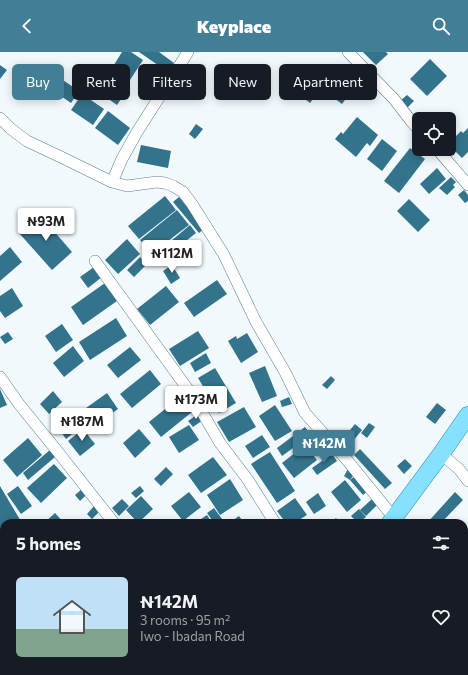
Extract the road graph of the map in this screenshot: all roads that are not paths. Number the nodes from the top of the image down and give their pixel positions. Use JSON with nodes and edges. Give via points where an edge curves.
{"nodes":[{"id":1,"x":188,"y":52,"type":"edge"},
{"id":2,"x":348,"y":52,"type":"edge"},
{"id":3,"x":0,"y":118,"type":"edge"},
{"id":4,"x":412,"y":122,"type":"edge"},
{"id":5,"x":442,"y":156,"type":"edge"},
{"id":6,"x":112,"y":182,"type":"junction"},
{"id":7,"x":468,"y":185,"type":"edge"},
{"id":8,"x":95,"y":261,"type":"dead end"},
{"id":9,"x":0,"y":377,"type":"edge"},
{"id":10,"x":468,"y":415,"type":"edge"},
{"id":11,"x":441,"y":454,"type":"junction"},
{"id":12,"x":468,"y":481,"type":"edge"},
{"id":13,"x":111,"y":519,"type":"edge"},
{"id":14,"x":272,"y":519,"type":"edge"},
{"id":15,"x":391,"y":519,"type":"edge"},
{"id":16,"x":393,"y":519,"type":"edge"}],
"edges":[{"from":1,"to":6,"type":"street","via":[[137,132]]},
{"from":2,"to":4,"type":"street","via":[[394,99]]},
{"from":3,"to":6,"type":"street","via":[[27,141]]},
{"from":5,"to":7,"type":"street"},
{"from":6,"to":15,"type":"street","via":[[127,186],[165,183],[183,192],[224,255],[256,322],[305,412],[347,460]]},
{"from":8,"to":14,"type":"street","via":[[192,395],[220,443],[248,480]]},
{"from":9,"to":13,"type":"street"},
{"from":10,"to":11,"type":"main road"},
{"from":11,"to":12,"type":"street"},
{"from":11,"to":16,"type":"main road"}]}
